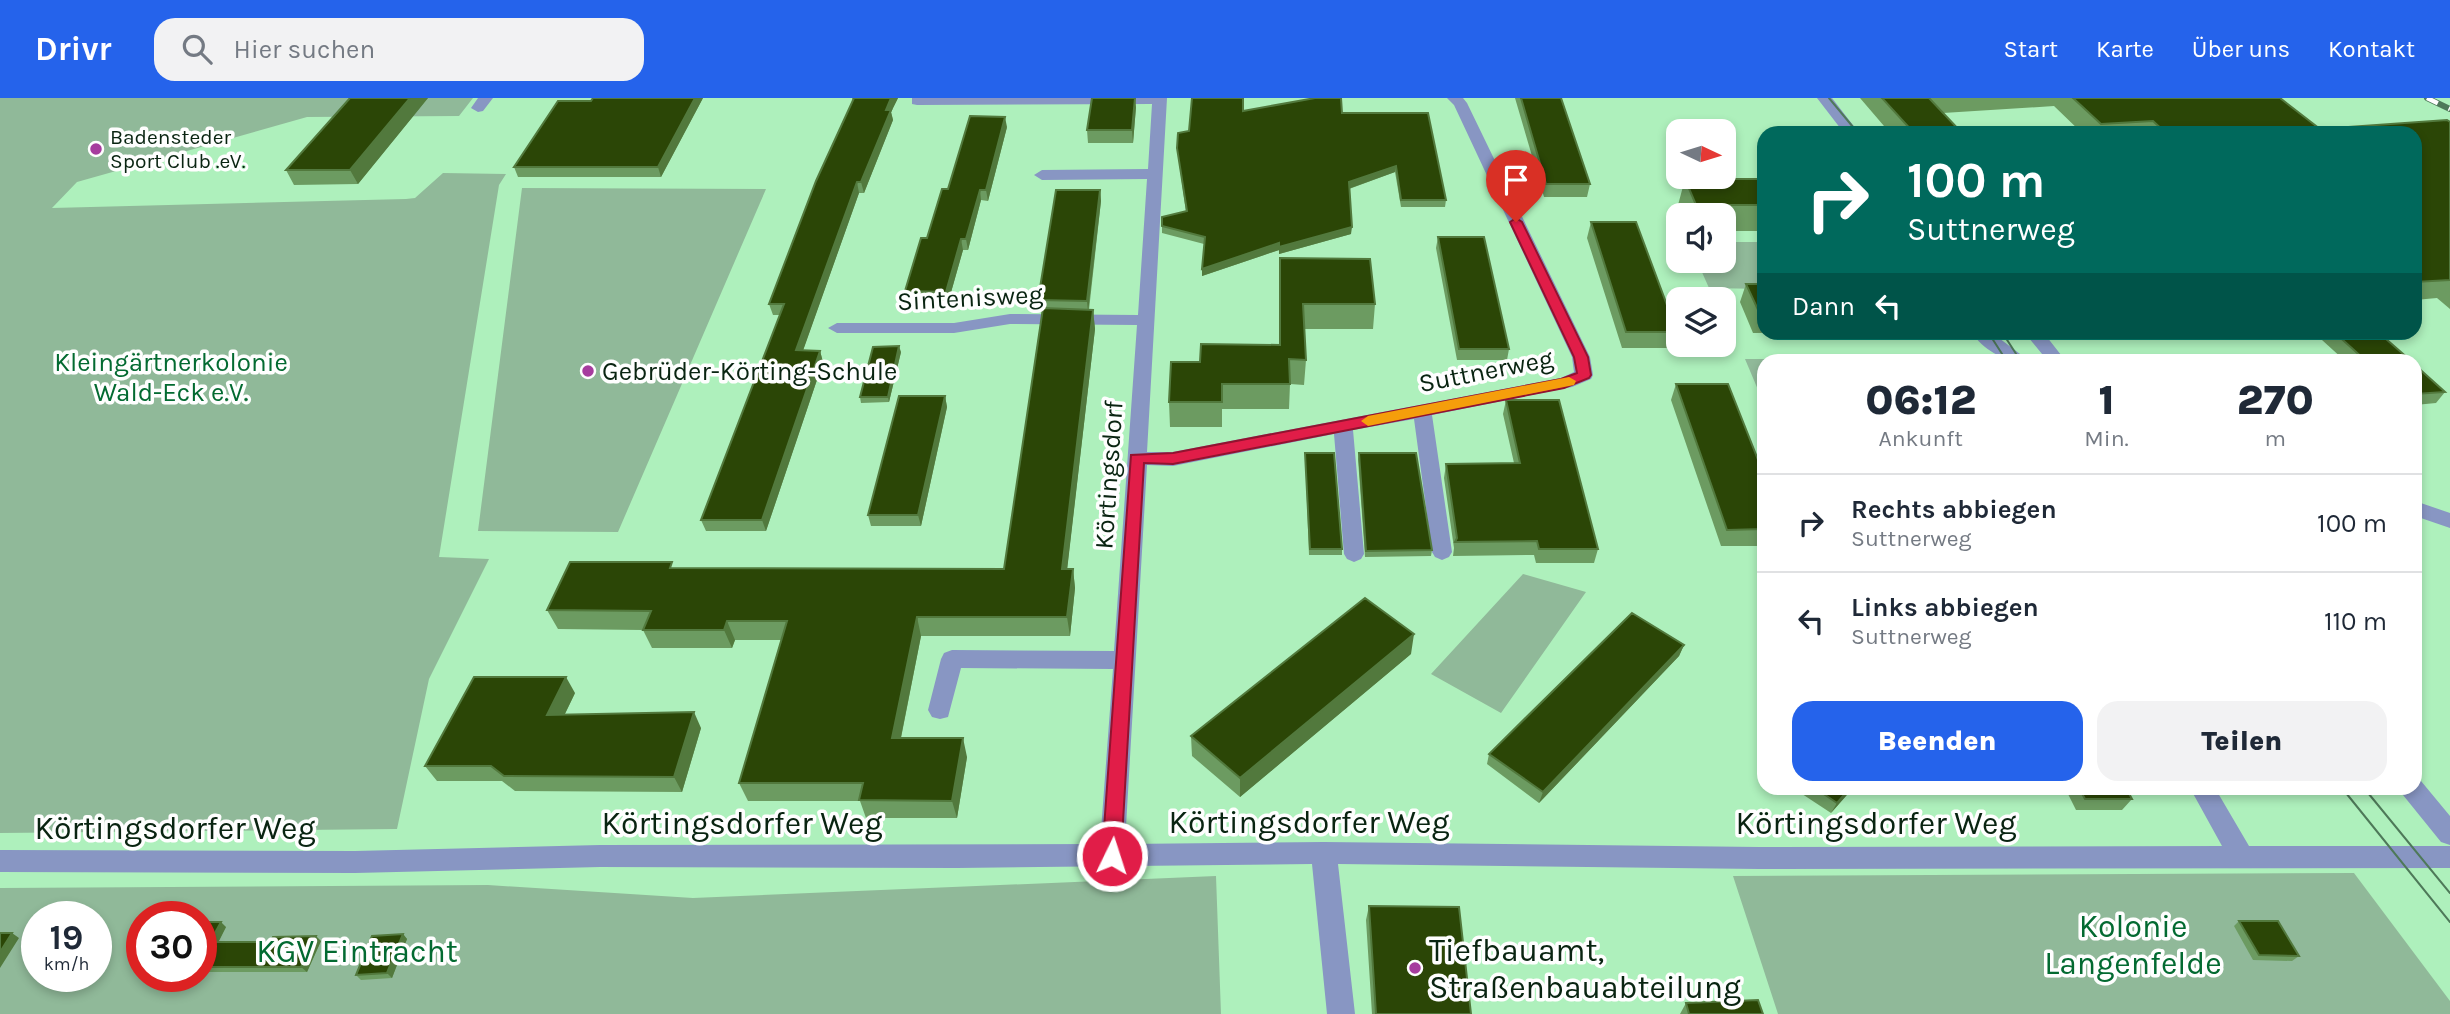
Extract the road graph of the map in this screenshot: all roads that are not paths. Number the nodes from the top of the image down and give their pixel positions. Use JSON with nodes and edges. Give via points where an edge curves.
{"nodes":[{"id":1,"x":919,"y":98,"type":"edge"},
{"id":2,"x":1454,"y":98,"type":"edge"},
{"id":3,"x":1824,"y":98,"type":"edge"},
{"id":4,"x":1160,"y":99,"type":"edge"},
{"id":5,"x":1846,"y":126,"type":"edge"},
{"id":6,"x":1156,"y":174,"type":"junction"},
{"id":7,"x":1042,"y":175,"type":"dead end"},
{"id":8,"x":1147,"y":320,"type":"junction"},
{"id":9,"x":837,"y":328,"type":"dead end"},
{"id":10,"x":1989,"y":340,"type":"edge"},
{"id":11,"x":2040,"y":340,"type":"edge"},
{"id":12,"x":2009,"y":354,"type":"edge"},
{"id":13,"x":2051,"y":354,"type":"edge"},
{"id":14,"x":1422,"y":411,"type":"junction"},
{"id":15,"x":1343,"y":426,"type":"junction"},
{"id":16,"x":1136,"y":458,"type":"junction"},
{"id":17,"x":2422,"y":511,"type":"edge"},
{"id":18,"x":2450,"y":521,"type":"edge"},
{"id":19,"x":1443,"y":552,"type":"dead end"},
{"id":20,"x":1354,"y":554,"type":"dead end"},
{"id":21,"x":1123,"y":660,"type":"junction"},
{"id":22,"x":940,"y":710,"type":"dead end"},
{"id":23,"x":2206,"y":795,"type":"edge"},
{"id":24,"x":2418,"y":795,"type":"edge"},
{"id":25,"x":2450,"y":834,"type":"edge"},
{"id":26,"x":1324,"y":853,"type":"junction"},
{"id":27,"x":2241,"y":855,"type":"junction"},
{"id":28,"x":1112,"y":856,"type":"junction"},
{"id":29,"x":2450,"y":857,"type":"edge"},
{"id":30,"x":0,"y":861,"type":"edge"},
{"id":31,"x":1341,"y":1014,"type":"edge"}],
"edges":[{"from":1,"to":4,"type":"street","via":[[917,102]]},
{"from":2,"to":14,"type":"street","name":"Suttnerweg","via":[[1581,357],[1584,375]]},
{"from":3,"to":5,"type":"street"},
{"from":4,"to":6,"type":"street","name":"Körtingsdorf"},
{"from":6,"to":7,"type":"street"},
{"from":6,"to":8,"type":"street","name":"Körtingsdorf"},
{"from":8,"to":9,"type":"street","name":"Sintenisweg","via":[[1010,319],[954,328]]},
{"from":8,"to":16,"type":"street","name":"Körtingsdorf"},
{"from":10,"to":12,"type":"street"},
{"from":11,"to":13,"type":"street"},
{"from":14,"to":15,"type":"street","name":"Suttnerweg"},
{"from":14,"to":19,"type":"street"},
{"from":15,"to":16,"type":"street","name":"Suttnerweg","via":[[1173,458]]},
{"from":15,"to":20,"type":"street"},
{"from":16,"to":21,"type":"street","name":"Körtingsdorf"},
{"from":17,"to":18,"type":"street"},
{"from":21,"to":22,"type":"street","via":[[952,659]]},
{"from":21,"to":28,"type":"street","name":"Körtingsdorf"},
{"from":23,"to":27,"type":"street"},
{"from":24,"to":25,"type":"street"},
{"from":26,"to":27,"type":"street","name":"Körtingsdorfer Weg","via":[[1759,858]]},
{"from":26,"to":28,"type":"street","name":"Körtingsdorfer Weg"},
{"from":26,"to":31,"type":"street"},
{"from":27,"to":29,"type":"street","name":"Körtingsdorfer Weg"},
{"from":28,"to":30,"type":"street","name":"Körtingsdorfer Weg"}]}
